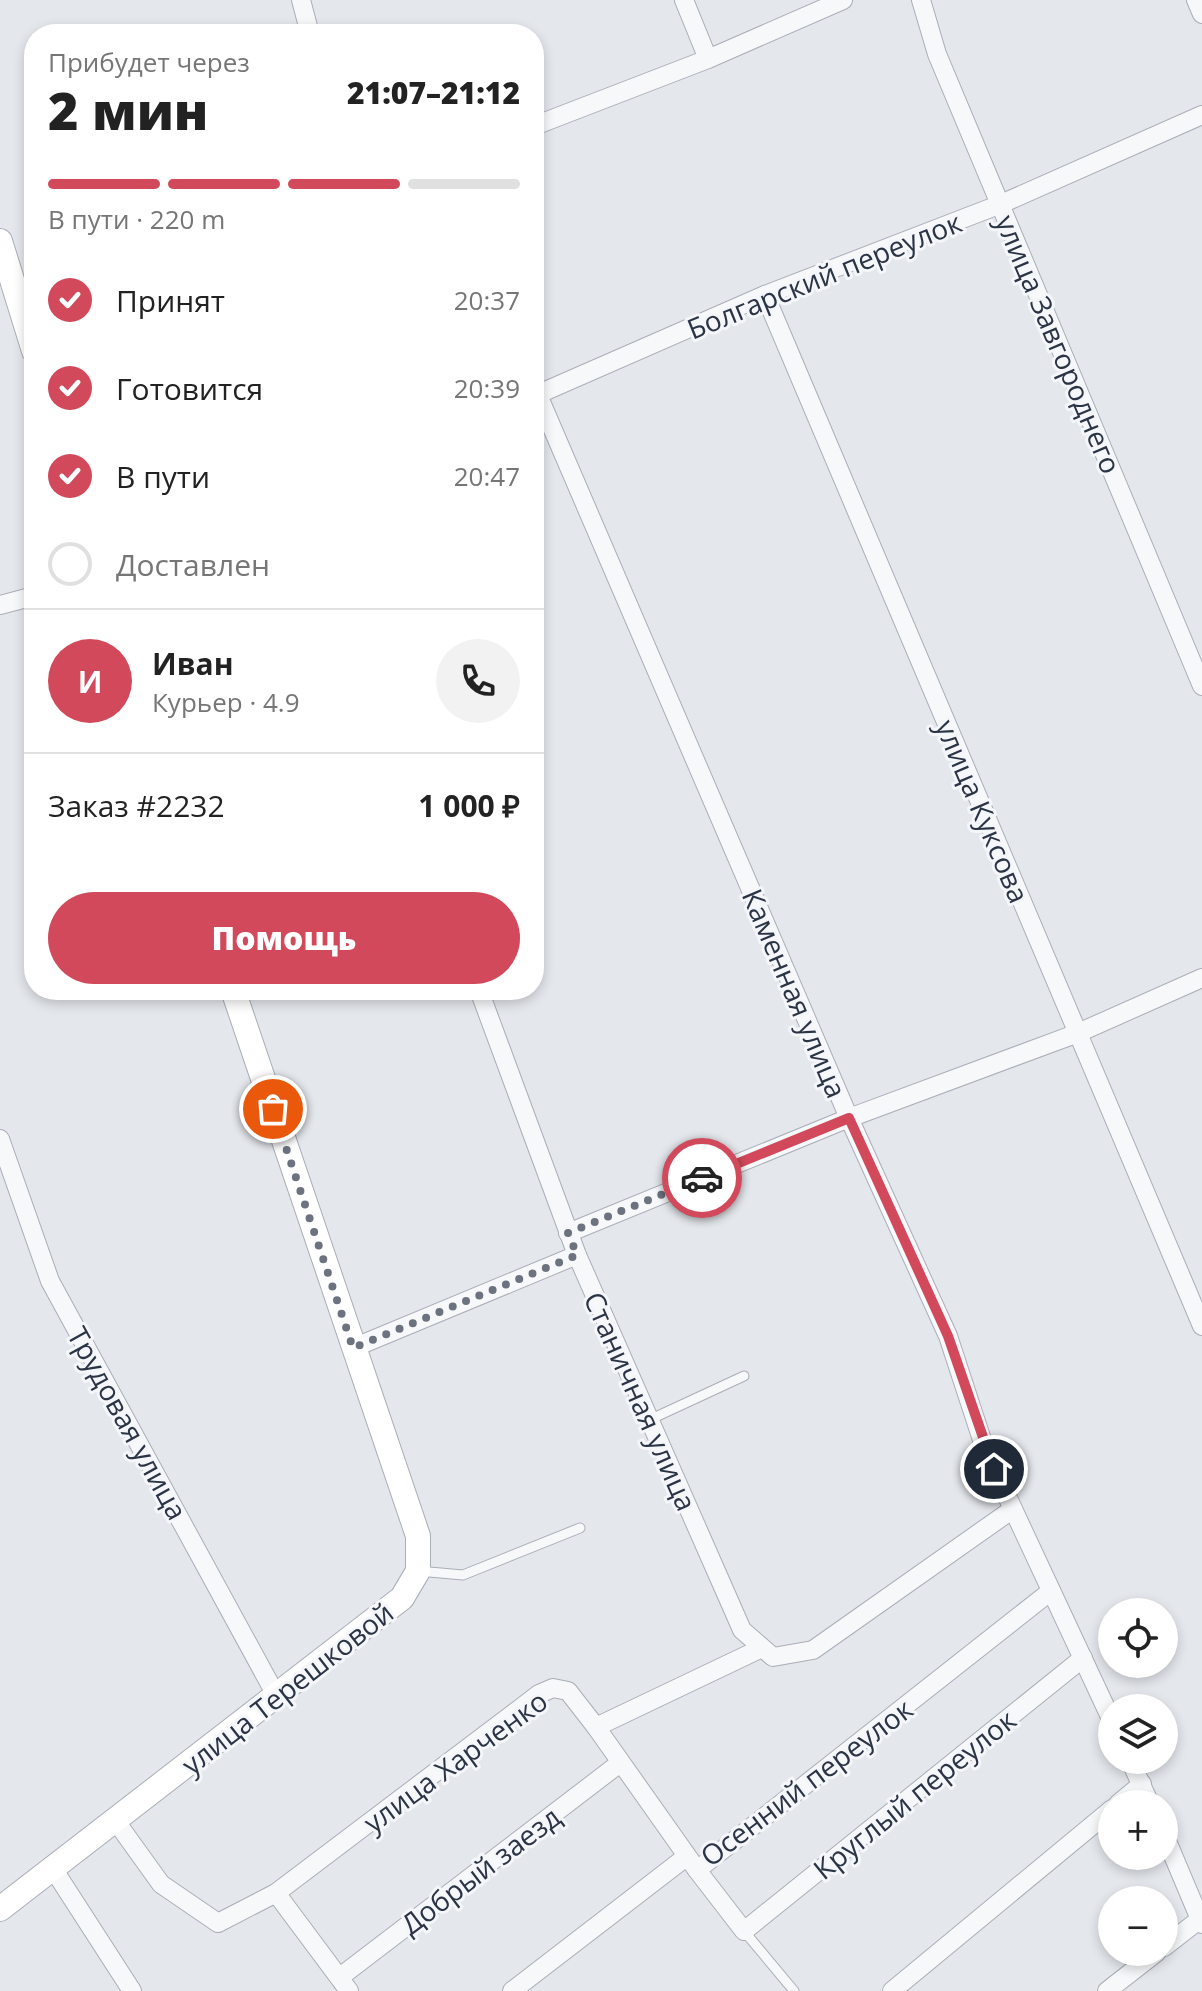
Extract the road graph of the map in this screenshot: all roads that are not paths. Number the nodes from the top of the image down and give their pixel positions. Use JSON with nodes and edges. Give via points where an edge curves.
{"nodes":[{"id":1,"x":301,"y":0,"type":"edge"},
{"id":2,"x":684,"y":0,"type":"edge"},
{"id":3,"x":843,"y":0,"type":"edge"},
{"id":4,"x":921,"y":0,"type":"edge"},
{"id":5,"x":1196,"y":0,"type":"edge"},
{"id":6,"x":1202,"y":14,"type":"edge"},
{"id":7,"x":307,"y":24,"type":"edge"},
{"id":8,"x":708,"y":59,"type":"junction"},
{"id":9,"x":1202,"y":115,"type":"edge"},
{"id":10,"x":544,"y":122,"type":"edge"},
{"id":11,"x":1001,"y":204,"type":"junction"},
{"id":12,"x":0,"y":241,"type":"edge"},
{"id":13,"x":765,"y":295,"type":"junction"},
{"id":14,"x":24,"y":299,"type":"edge"},
{"id":15,"x":544,"y":392,"type":"edge"},
{"id":16,"x":544,"y":414,"type":"edge"},
{"id":17,"x":24,"y":599,"type":"edge"},
{"id":18,"x":0,"y":605,"type":"edge"},
{"id":19,"x":1202,"y":686,"type":"edge"},
{"id":20,"x":1202,"y":978,"type":"edge"},
{"id":21,"x":236,"y":1000,"type":"edge"},
{"id":22,"x":483,"y":1000,"type":"edge"},
{"id":23,"x":1078,"y":1033,"type":"junction"},
{"id":24,"x":849,"y":1118,"type":"junction"},
{"id":25,"x":0,"y":1139,"type":"edge"},
{"id":26,"x":568,"y":1233,"type":"junction"},
{"id":27,"x":577,"y":1255,"type":"junction"},
{"id":28,"x":1202,"y":1326,"type":"edge"},
{"id":29,"x":353,"y":1348,"type":"junction"},
{"id":30,"x":744,"y":1376,"type":"dead end"},
{"id":31,"x":649,"y":1420,"type":"junction"},
{"id":32,"x":1013,"y":1509,"type":"junction"},
{"id":33,"x":580,"y":1528,"type":"dead end"},
{"id":34,"x":418,"y":1571,"type":"junction"},
{"id":35,"x":1051,"y":1591,"type":"junction"},
{"id":36,"x":762,"y":1648,"type":"junction"},
{"id":37,"x":1083,"y":1658,"type":"junction"},
{"id":38,"x":1100,"y":1694,"type":"edge"},
{"id":39,"x":277,"y":1697,"type":"junction"},
{"id":40,"x":596,"y":1727,"type":"junction"},
{"id":41,"x":620,"y":1763,"type":"junction"},
{"id":42,"x":1137,"y":1774,"type":"edge"},
{"id":43,"x":1142,"y":1784,"type":"junction"},
{"id":44,"x":1135,"y":1790,"type":"edge"},
{"id":45,"x":1144,"y":1790,"type":"edge"},
{"id":46,"x":115,"y":1820,"type":"junction"},
{"id":47,"x":1098,"y":1821,"type":"edge"},
{"id":48,"x":692,"y":1863,"type":"junction"},
{"id":49,"x":52,"y":1867,"type":"junction"},
{"id":50,"x":1178,"y":1868,"type":"edge"},
{"id":51,"x":276,"y":1893,"type":"junction"},
{"id":52,"x":1,"y":1906,"type":"edge"},
{"id":53,"x":1200,"y":1922,"type":"edge"},
{"id":54,"x":744,"y":1931,"type":"junction"},
{"id":55,"x":1178,"y":1937,"type":"edge"},
{"id":56,"x":1139,"y":1966,"type":"edge"},
{"id":57,"x":345,"y":1984,"type":"edge"},
{"id":58,"x":132,"y":1991,"type":"edge"},
{"id":59,"x":512,"y":1991,"type":"edge"},
{"id":60,"x":794,"y":1991,"type":"edge"},
{"id":61,"x":892,"y":1991,"type":"edge"},
{"id":62,"x":1107,"y":1991,"type":"edge"}],
"edges":[{"from":1,"to":7,"type":"street"},
{"from":2,"to":8,"type":"street"},
{"from":3,"to":8,"type":"street"},
{"from":4,"to":11,"type":"street","name":"улица Завгороднего","via":[[937,54]]},
{"from":5,"to":6,"type":"street"},
{"from":8,"to":10,"type":"street"},
{"from":9,"to":11,"type":"street","name":"Болгарский переулок"},
{"from":11,"to":13,"type":"street","name":"Болгарский переулок"},
{"from":11,"to":19,"type":"street","name":"улица Завгороднего"},
{"from":12,"to":14,"type":"street"},
{"from":13,"to":15,"type":"street","name":"Болгарский переулок"},
{"from":13,"to":23,"type":"street","name":"улица Куксова"},
{"from":16,"to":24,"type":"street","name":"Каменная улица"},
{"from":17,"to":18,"type":"street"},
{"from":20,"to":23,"type":"street"},
{"from":21,"to":29,"type":"street"},
{"from":22,"to":26,"type":"street","name":"Станичная улица"},
{"from":23,"to":24,"type":"street"},
{"from":23,"to":28,"type":"street","name":"улица Куксова"},
{"from":24,"to":26,"type":"street"},
{"from":24,"to":32,"type":"street","name":"Каменная улица","via":[[948,1336],[985,1449]]},
{"from":25,"to":39,"type":"street","name":"Трудовая улица","via":[[50,1281]]},
{"from":26,"to":27,"type":"street","name":"Станичная улица"},
{"from":27,"to":29,"type":"street"},
{"from":27,"to":31,"type":"street","name":"Станичная улица"},
{"from":29,"to":34,"type":"street","via":[[418,1536]]},
{"from":30,"to":31,"type":"lane"},
{"from":31,"to":36,"type":"street","name":"Станичная улица","via":[[742,1630]]},
{"from":32,"to":35,"type":"street","name":"Каменная улица"},
{"from":32,"to":36,"type":"street","via":[[813,1650],[773,1657]]},
{"from":33,"to":34,"type":"lane","via":[[463,1575]]},
{"from":34,"to":39,"type":"street","name":"улица Терешковой","via":[[402,1598]]},
{"from":35,"to":37,"type":"street","name":"Каменная улица"},
{"from":35,"to":48,"type":"street","name":"Осенний переулок"},
{"from":36,"to":40,"type":"street"},
{"from":37,"to":38,"type":"street","name":"Каменная улица"},
{"from":37,"to":54,"type":"street","name":"Круглый переулок"},
{"from":39,"to":46,"type":"street","name":"улица Терешковой"},
{"from":40,"to":41,"type":"street","name":"Осенний переулок"},
{"from":40,"to":51,"type":"street","name":"улица Харченко","via":[[568,1691],[553,1688],[539,1694]]},
{"from":41,"to":48,"type":"street","name":"Осенний переулок"},
{"from":41,"to":57,"type":"street","name":"Добрый заезд"},
{"from":42,"to":43,"type":"street"},
{"from":43,"to":44,"type":"street"},
{"from":43,"to":45,"type":"street"},
{"from":46,"to":49,"type":"street","name":"улица Терешковой"},
{"from":46,"to":51,"type":"street","name":"улица Харченко","via":[[161,1884],[218,1923]]},
{"from":47,"to":61,"type":"street"},
{"from":48,"to":54,"type":"street"},
{"from":48,"to":59,"type":"street"},
{"from":49,"to":52,"type":"street","name":"улица Терешковой"},
{"from":49,"to":58,"type":"street"},
{"from":50,"to":53,"type":"street"},
{"from":51,"to":57,"type":"street"},
{"from":53,"to":55,"type":"street"},
{"from":54,"to":60,"type":"lane"},
{"from":56,"to":62,"type":"street"}]}
